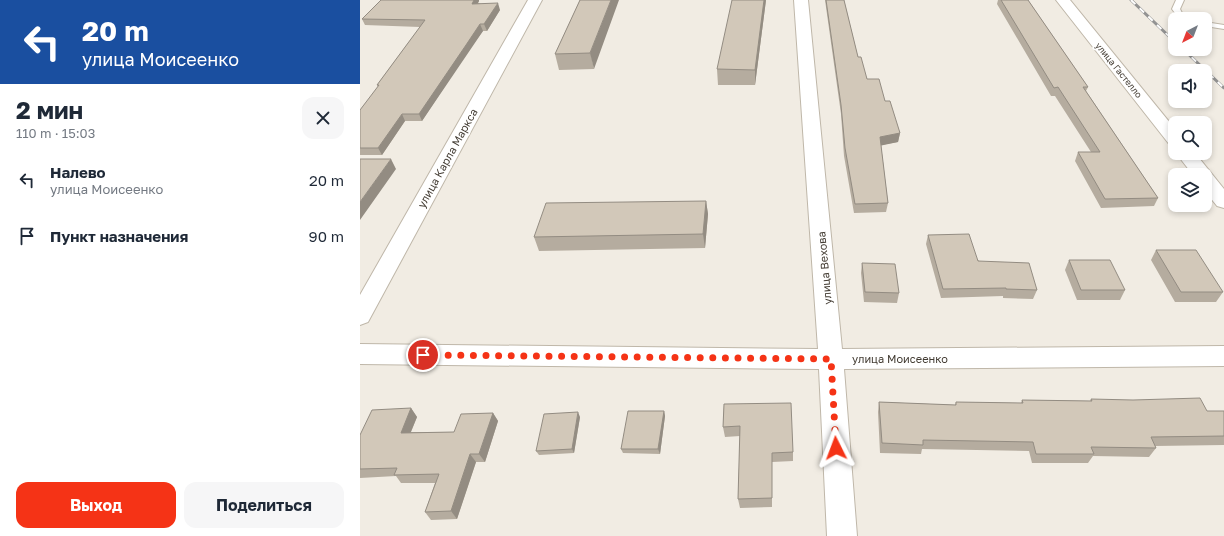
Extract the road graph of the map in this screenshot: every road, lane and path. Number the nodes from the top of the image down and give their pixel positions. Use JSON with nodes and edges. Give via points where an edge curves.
{"nodes":[{"id":1,"x":535,"y":0,"type":"edge"},
{"id":2,"x":801,"y":0,"type":"edge"},
{"id":3,"x":1063,"y":0,"type":"edge"},
{"id":4,"x":1180,"y":0,"type":"edge"},
{"id":5,"x":1178,"y":12,"type":"edge"},
{"id":6,"x":1212,"y":25,"type":"edge"},
{"id":7,"x":1224,"y":28,"type":"edge"},
{"id":8,"x":1168,"y":131,"type":"edge"},
{"id":9,"x":1191,"y":160,"type":"edge"},
{"id":10,"x":1197,"y":168,"type":"edge"},
{"id":11,"x":1212,"y":187,"type":"edge"},
{"id":12,"x":1224,"y":202,"type":"edge"},
{"id":13,"x":360,"y":316,"type":"edge"},
{"id":14,"x":360,"y":354,"type":"edge"},
{"id":15,"x":1224,"y":356,"type":"edge"},
{"id":16,"x":831,"y":359,"type":"junction"},
{"id":17,"x":842,"y":536,"type":"edge"}],
"edges":[{"from":1,"to":13,"type":"street","name":"улица Карла Маркса"},
{"from":2,"to":16,"type":"street","name":"улица Вехова"},
{"from":3,"to":8,"type":"street","name":"улица Гастелло"},
{"from":4,"to":5,"type":"lane","via":[[1176,9]]},
{"from":6,"to":7,"type":"lane"},
{"from":9,"to":10,"type":"street"},
{"from":11,"to":12,"type":"street"},
{"from":14,"to":16,"type":"street","name":"улица Моисеенко"},
{"from":15,"to":16,"type":"street","name":"улица Моисеенко"},
{"from":16,"to":17,"type":"street","name":"улица Вехова"}]}
